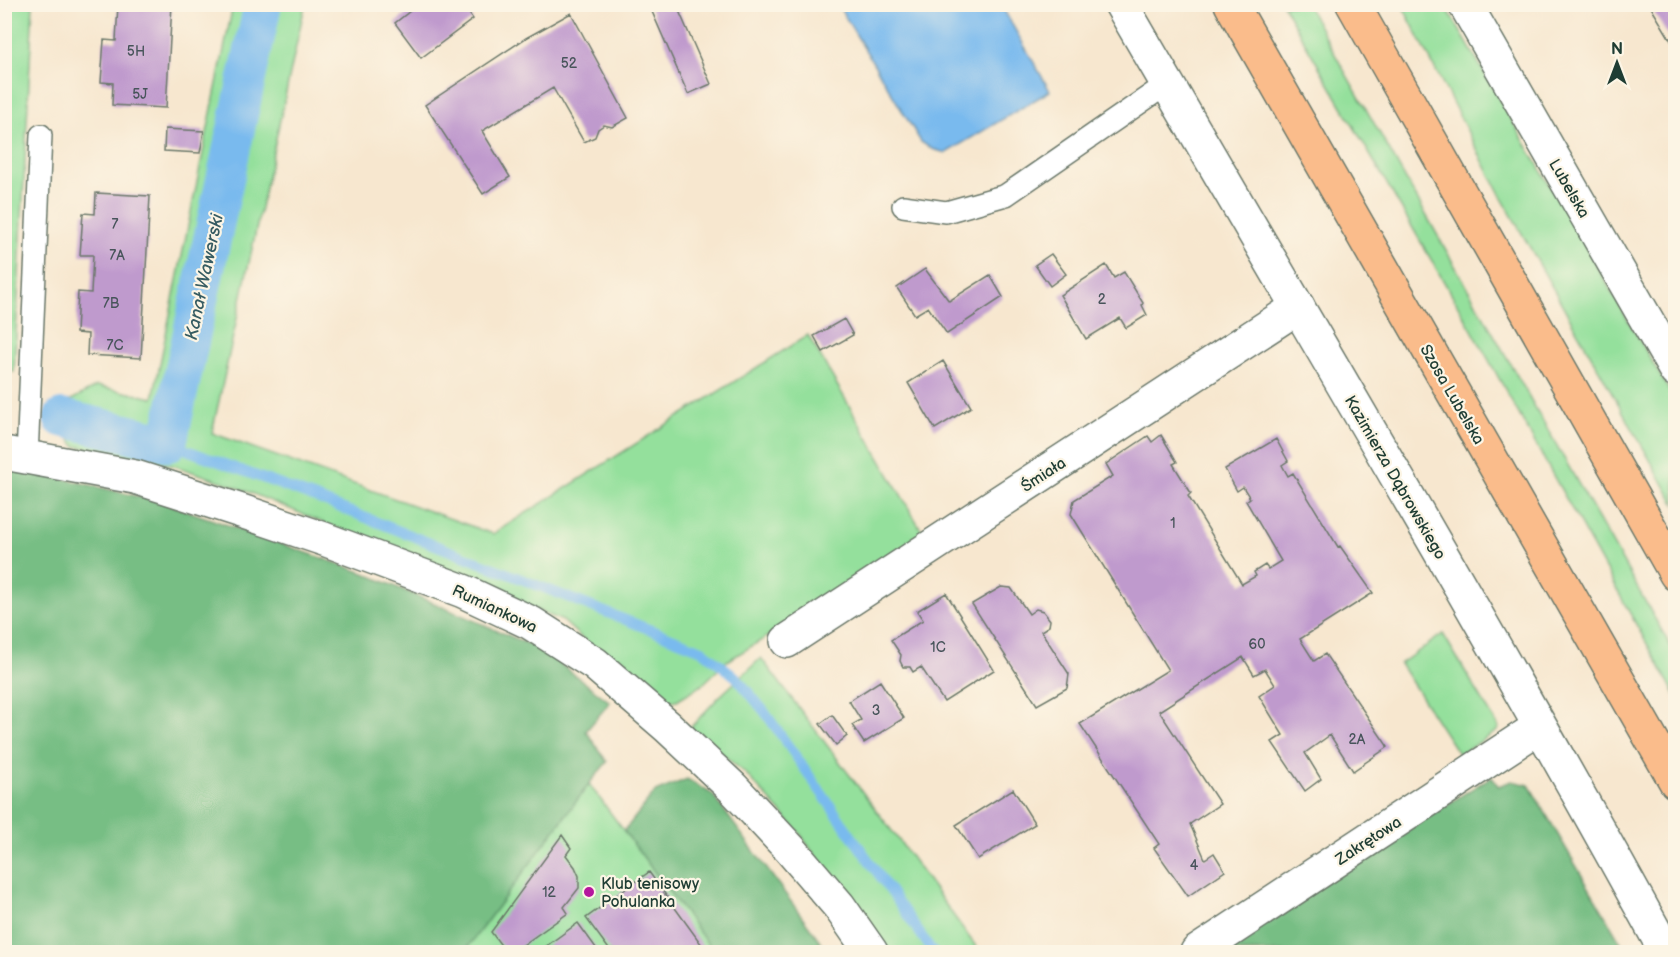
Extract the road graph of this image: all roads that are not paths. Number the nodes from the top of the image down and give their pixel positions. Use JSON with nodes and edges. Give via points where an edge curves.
{"nodes":[{"id":1,"x":1121,"y":4,"type":"edge"},
{"id":2,"x":1231,"y":4,"type":"edge"},
{"id":3,"x":1353,"y":4,"type":"edge"},
{"id":4,"x":1475,"y":8,"type":"edge"},
{"id":5,"x":1167,"y":84,"type":"junction"},
{"id":6,"x":41,"y":135,"type":"dead end"},
{"id":7,"x":903,"y":207,"type":"dead end"},
{"id":8,"x":1298,"y":307,"type":"junction"},
{"id":9,"x":1676,"y":371,"type":"edge"},
{"id":10,"x":16,"y":455,"type":"edge"},
{"id":11,"x":1676,"y":574,"type":"edge"},
{"id":12,"x":787,"y":641,"type":"dead end"},
{"id":13,"x":1539,"y":727,"type":"junction"},
{"id":14,"x":1676,"y":782,"type":"edge"},
{"id":15,"x":1657,"y":949,"type":"edge"},
{"id":16,"x":871,"y":952,"type":"edge"},
{"id":17,"x":1197,"y":952,"type":"edge"}],
"edges":[{"from":1,"to":5,"type":"street","name":"Kazimierza Dąbrowskiego"},
{"from":2,"to":14,"type":"highway","name":"Szosa Lubelska"},
{"from":3,"to":11,"type":"highway"},
{"from":4,"to":9,"type":"street","name":"Lubelska"},
{"from":5,"to":7,"type":"lane","via":[[1006,195],[946,212]]},
{"from":5,"to":8,"type":"street","name":"Kazimierza Dąbrowskiego"},
{"from":6,"to":10,"type":"lane"},
{"from":8,"to":12,"type":"street","name":"Śmiała"},
{"from":8,"to":13,"type":"street","name":"Kazimierza Dąbrowskiego"},
{"from":10,"to":16,"type":"street","name":"Rumiankowa","via":[[135,477],[278,523],[463,591],[531,623],[595,664],[733,788],[840,906]]},
{"from":13,"to":15,"type":"street","name":"Kazimierza Dąbrowskiego"},
{"from":13,"to":17,"type":"street","name":"Zakrętowa"}]}
